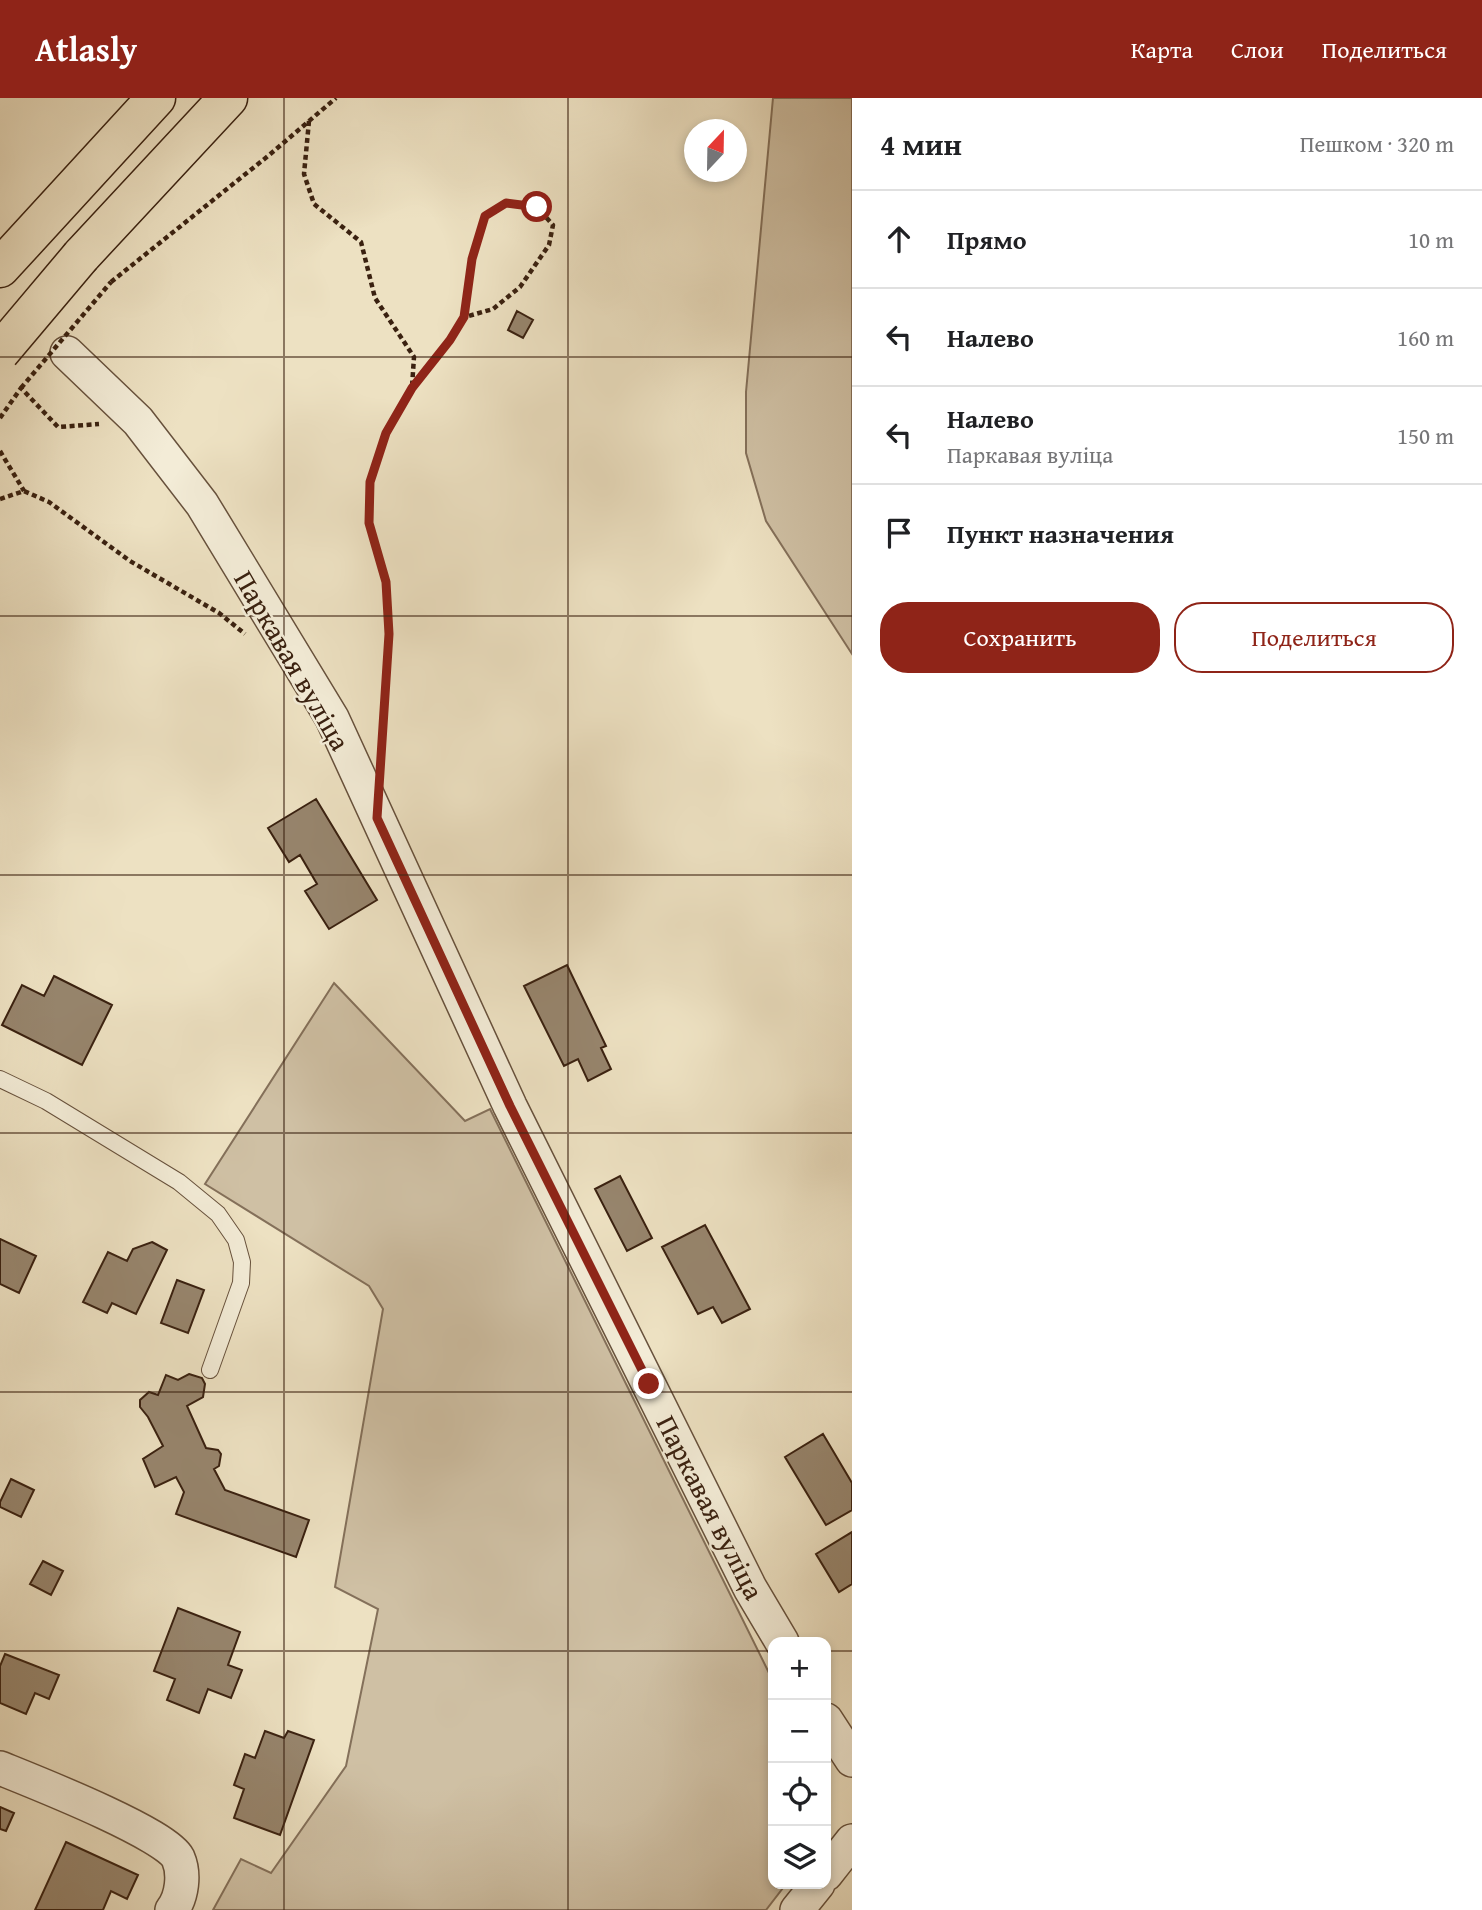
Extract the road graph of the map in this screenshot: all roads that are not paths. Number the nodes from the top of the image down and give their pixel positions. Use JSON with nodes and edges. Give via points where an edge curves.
{"nodes":[{"id":1,"x":156,"y":98,"type":"edge"},
{"id":2,"x":228,"y":98,"type":"edge"},
{"id":3,"x":0,"y":268,"type":"edge"},
{"id":4,"x":0,"y":352,"type":"edge"},
{"id":5,"x":67,"y":353,"type":"dead end"},
{"id":6,"x":0,"y":1079,"type":"edge"},
{"id":7,"x":210,"y":1370,"type":"dead end"},
{"id":8,"x":779,"y":1637,"type":"edge"},
{"id":9,"x":831,"y":1728,"type":"edge"},
{"id":10,"x":852,"y":1760,"type":"edge"},
{"id":11,"x":0,"y":1768,"type":"edge"},
{"id":12,"x":852,"y":1841,"type":"edge"},
{"id":13,"x":831,"y":1868,"type":"edge"},
{"id":14,"x":814,"y":1889,"type":"edge"},
{"id":15,"x":172,"y":1910,"type":"edge"},
{"id":16,"x":797,"y":1910,"type":"edge"}],
"edges":[{"from":1,"to":3,"type":"highway"},
{"from":2,"to":4,"type":"highway","bridge":true,"via":[[81,256]]},
{"from":5,"to":8,"type":"street","name":"Паркавая вуліца","via":[[138,421],[202,504],[332,718],[510,1106],[750,1588]]},
{"from":6,"to":7,"type":"lane","via":[[46,1101],[179,1182],[218,1214],[236,1240],[241,1283]]},
{"from":9,"to":10,"type":"street"},
{"from":11,"to":15,"type":"street","via":[[159,1840],[177,1857],[183,1881]]},
{"from":12,"to":13,"type":"street"},
{"from":14,"to":16,"type":"street"}]}
